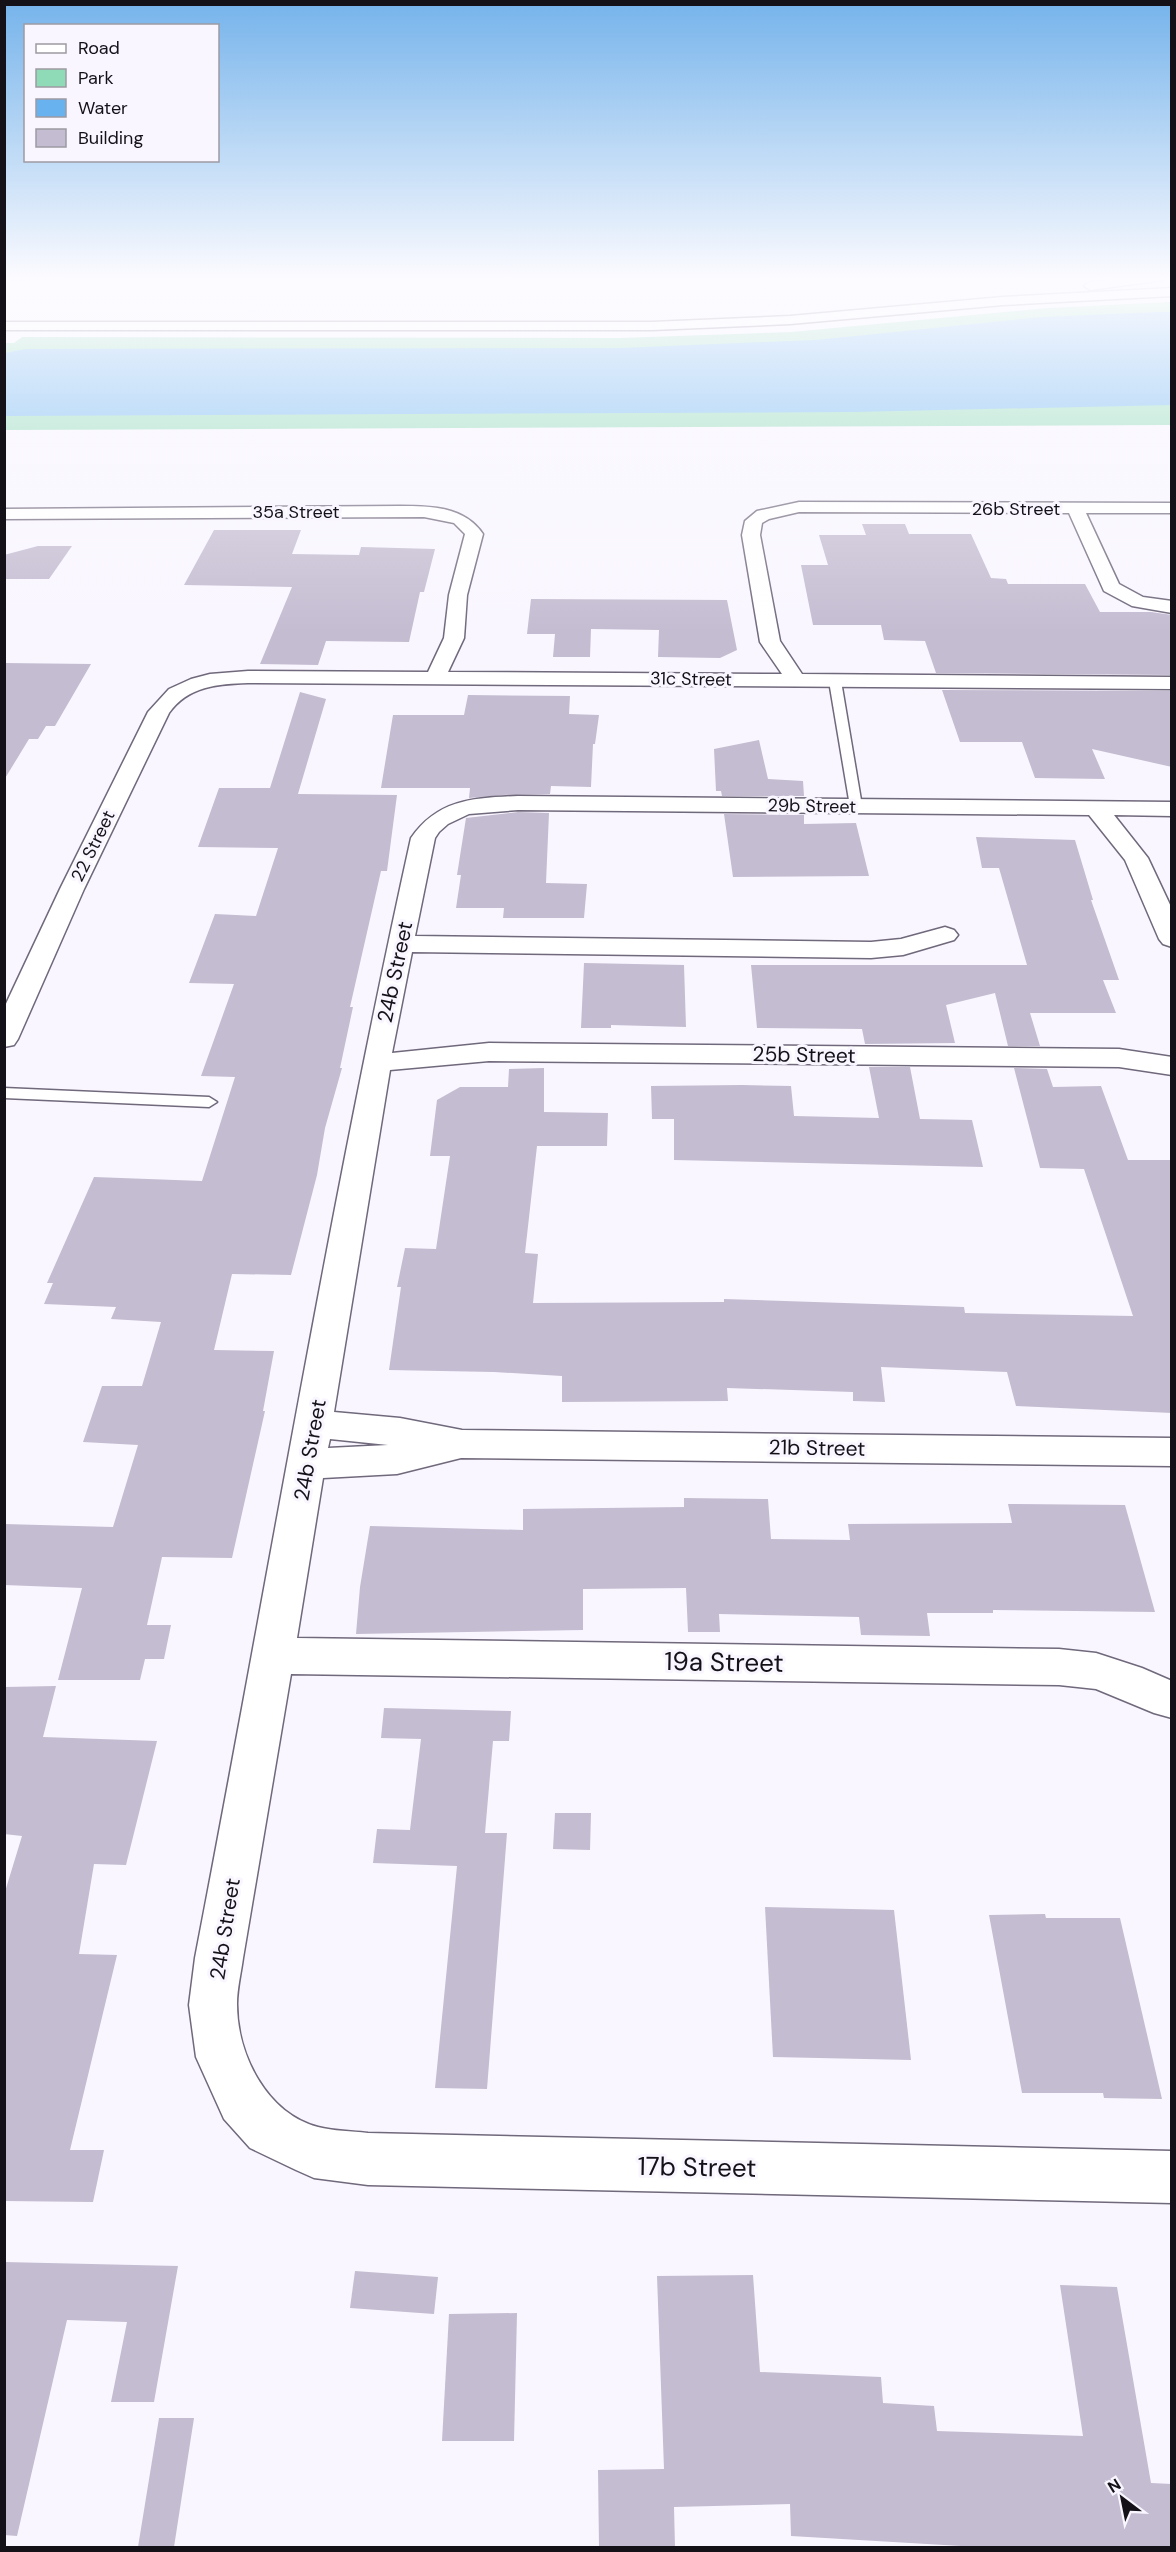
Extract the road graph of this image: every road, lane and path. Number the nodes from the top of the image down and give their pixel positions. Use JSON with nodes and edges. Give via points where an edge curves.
{"nodes":[{"id":1,"x":1172,"y":508,"type":"edge"},
{"id":2,"x":1076,"y":509,"type":"junction"},
{"id":3,"x":4,"y":514,"type":"edge"},
{"id":4,"x":1172,"y":605,"type":"edge"},
{"id":5,"x":454,"y":638,"type":"junction"},
{"id":6,"x":770,"y":642,"type":"junction"},
{"id":7,"x":436,"y":677,"type":"junction"},
{"id":8,"x":466,"y":677,"type":"junction"},
{"id":9,"x":210,"y":680,"type":"joint"},
{"id":10,"x":754,"y":680,"type":"junction"},
{"id":11,"x":795,"y":680,"type":"junction"},
{"id":12,"x":835,"y":681,"type":"junction"},
{"id":13,"x":1172,"y":682,"type":"edge"},
{"id":14,"x":856,"y":806,"type":"junction"},
{"id":15,"x":1134,"y":808,"type":"junction"},
{"id":16,"x":1096,"y":809,"type":"junction"},
{"id":17,"x":1172,"y":809,"type":"edge"},
{"id":18,"x":453,"y":811,"type":"joint"},
{"id":19,"x":1136,"y":858,"type":"junction"},
{"id":20,"x":1169,"y":928,"type":"edge"},
{"id":21,"x":945,"y":935,"type":"dead end"},
{"id":22,"x":401,"y":944,"type":"junction"},
{"id":23,"x":4,"y":1039,"type":"edge"},
{"id":24,"x":1172,"y":1049,"type":"edge"},
{"id":25,"x":379,"y":1050,"type":"junction"},
{"id":26,"x":1119,"y":1058,"type":"junction"},
{"id":27,"x":1172,"y":1066,"type":"edge"},
{"id":28,"x":4,"y":1093,"type":"edge"},
{"id":29,"x":209,"y":1102,"type":"dead end"},
{"id":30,"x":314,"y":1424,"type":"junction"},
{"id":31,"x":462,"y":1444,"type":"junction"},
{"id":32,"x":1172,"y":1452,"type":"edge"},
{"id":33,"x":308,"y":1464,"type":"junction"},
{"id":34,"x":274,"y":1656,"type":"junction"},
{"id":35,"x":1169,"y":1700,"type":"dead end"},
{"id":36,"x":242,"y":2101,"type":"joint"},
{"id":37,"x":1172,"y":2177,"type":"edge"}],
"edges":[{"from":1,"to":2,"type":"street","name":"26b Street"},
{"from":2,"to":4,"type":"street","via":[[1111,586],[1126,597]]},
{"from":2,"to":6,"type":"street","name":"26b Street","via":[[860,508],[775,517],[760,529],[753,542]]},
{"from":3,"to":5,"type":"street","name":"35a Street","via":[[398,511],[448,516],[466,522],[474,534],[458,595]]},
{"from":5,"to":7,"type":"street","name":"35a Street"},
{"from":5,"to":8,"type":"street","name":"35a Street"},
{"from":6,"to":10,"type":"street"},
{"from":6,"to":11,"type":"street","name":"26b Street"},
{"from":7,"to":8,"type":"street","name":"31c Street"},
{"from":7,"to":9,"type":"street","name":"31c Street"},
{"from":8,"to":10,"type":"street","name":"31c Street"},
{"from":9,"to":23,"type":"street","name":"22 Street","via":[[176,692],[159,712]]},
{"from":10,"to":11,"type":"street","name":"31c Street"},
{"from":11,"to":12,"type":"street","name":"31c Street"},
{"from":12,"to":13,"type":"street","name":"31c Street"},
{"from":12,"to":14,"type":"lane"},
{"from":14,"to":16,"type":"street","name":"29b Street"},
{"from":14,"to":18,"type":"street","name":"29b Street","via":[[518,802]]},
{"from":15,"to":16,"type":"street","name":"29b Street"},
{"from":15,"to":17,"type":"street","name":"29b Street"},
{"from":15,"to":19,"type":"street"},
{"from":16,"to":19,"type":"street"},
{"from":18,"to":22,"type":"street","name":"24b Street","via":[[429,827],[423,838]]},
{"from":19,"to":20,"type":"street"},
{"from":21,"to":22,"type":"street","via":[[903,947],[871,950]]},
{"from":22,"to":25,"type":"street","name":"24b Street"},
{"from":24,"to":26,"type":"street","name":"25b Street"},
{"from":25,"to":26,"type":"street","name":"25b Street"},
{"from":25,"to":30,"type":"street","name":"24b Street"},
{"from":26,"to":27,"type":"street","name":"25b Street"},
{"from":28,"to":29,"type":"lane"},
{"from":30,"to":31,"type":"street","name":"21b Street","via":[[400,1432]]},
{"from":30,"to":33,"type":"street","name":"24b Street"},
{"from":31,"to":32,"type":"street","name":"21b Street"},
{"from":31,"to":33,"type":"street","name":"21b Street","via":[[397,1459]]},
{"from":33,"to":34,"type":"street","name":"24b Street"},
{"from":34,"to":35,"type":"street","name":"19a Street","via":[[1059,1667],[1096,1671]]},
{"from":34,"to":36,"type":"street","name":"24b Street","via":[[213,2005],[221,2057]]},
{"from":36,"to":37,"type":"street","name":"17b Street","via":[[268,2130],[314,2152],[368,2159]]}]}
